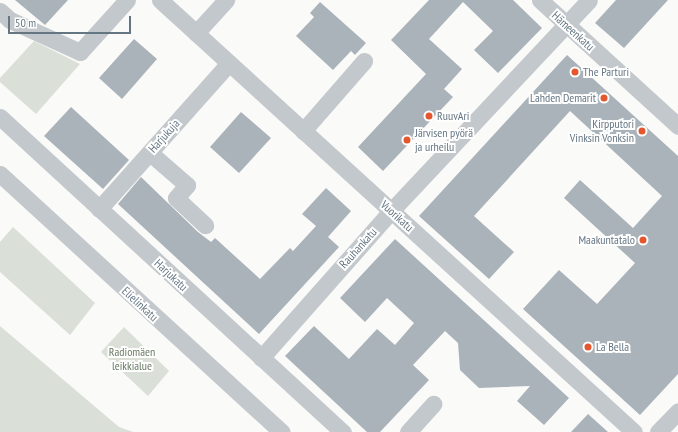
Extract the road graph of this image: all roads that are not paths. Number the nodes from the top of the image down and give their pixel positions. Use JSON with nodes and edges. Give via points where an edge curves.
{"nodes":[{"id":1,"x":127,"y":0,"type":"edge"},
{"id":2,"x":160,"y":0,"type":"edge"},
{"id":3,"x":226,"y":0,"type":"edge"},
{"id":4,"x":540,"y":0,"type":"edge"},
{"id":5,"x":589,"y":0,"type":"edge"},
{"id":6,"x":0,"y":11,"type":"edge"},
{"id":7,"x":566,"y":24,"type":"junction"},
{"id":8,"x":196,"y":33,"type":"junction"},
{"id":9,"x":364,"y":62,"type":"dead end"},
{"id":10,"x":229,"y":63,"type":"junction"},
{"id":11,"x":0,"y":117,"type":"edge"},
{"id":12,"x":678,"y":126,"type":"edge"},
{"id":13,"x":303,"y":131,"type":"junction"},
{"id":14,"x":150,"y":152,"type":"junction"},
{"id":15,"x":0,"y":174,"type":"edge"},
{"id":16,"x":99,"y":209,"type":"junction"},
{"id":17,"x":391,"y":211,"type":"junction"},
{"id":18,"x":205,"y":225,"type":"dead end"},
{"id":19,"x":261,"y":358,"type":"junction"},
{"id":20,"x":433,"y":404,"type":"dead end"},
{"id":21,"x":678,"y":411,"type":"edge"},
{"id":22,"x":282,"y":432,"type":"edge"},
{"id":23,"x":343,"y":432,"type":"edge"},
{"id":24,"x":408,"y":432,"type":"edge"},
{"id":25,"x":634,"y":432,"type":"edge"},
{"id":26,"x":658,"y":432,"type":"edge"}],
"edges":[{"from":1,"to":6,"type":"street","via":[[80,52],[10,20]]},
{"from":2,"to":8,"type":"street","name":"Vuorikatu"},
{"from":3,"to":8,"type":"street"},
{"from":4,"to":7,"type":"street","name":"Hämeenkatu"},
{"from":5,"to":7,"type":"street","name":"Rauhankatu"},
{"from":7,"to":12,"type":"street","name":"Hämeenkatu"},
{"from":7,"to":17,"type":"street","name":"Rauhankatu"},
{"from":8,"to":10,"type":"street","name":"Vuorikatu"},
{"from":9,"to":13,"type":"street"},
{"from":10,"to":13,"type":"street","name":"Vuorikatu"},
{"from":10,"to":14,"type":"street","name":"Harjukuja"},
{"from":11,"to":16,"type":"street","name":"Harjukatu"},
{"from":13,"to":17,"type":"street","name":"Vuorikatu"},
{"from":14,"to":16,"type":"street","name":"Harjukuja"},
{"from":14,"to":18,"type":"street","via":[[187,185],[176,198]]},
{"from":15,"to":22,"type":"street","name":"Elielinkatu"},
{"from":16,"to":19,"type":"street","name":"Harjukatu"},
{"from":17,"to":19,"type":"street","name":"Rauhankatu"},
{"from":17,"to":25,"type":"street","name":"Vuorikatu"},
{"from":19,"to":23,"type":"street","name":"Harjukatu"},
{"from":20,"to":24,"type":"street"},
{"from":21,"to":26,"type":"street"}]}
